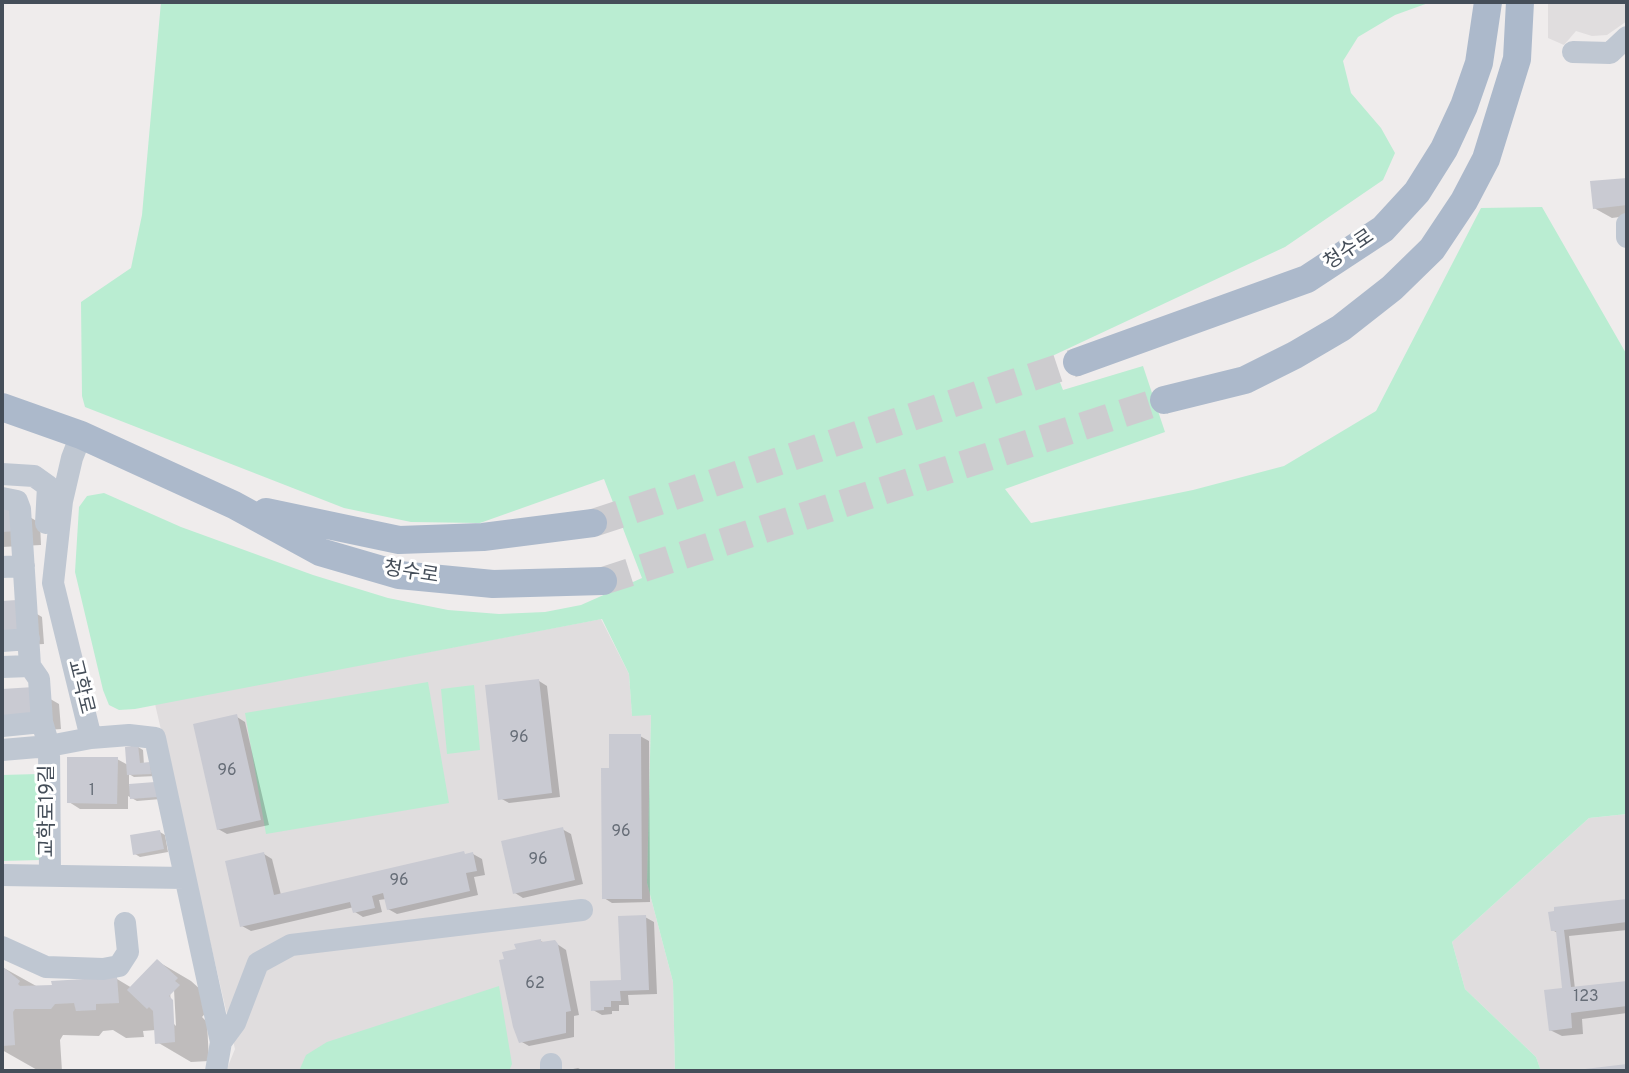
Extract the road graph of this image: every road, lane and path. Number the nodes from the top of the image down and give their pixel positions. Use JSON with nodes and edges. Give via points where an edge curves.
{"nodes":[{"id":1,"x":1488,"y":2,"type":"edge"},
{"id":2,"x":1520,"y":2,"type":"edge"},
{"id":3,"x":1627,"y":37,"type":"edge"},
{"id":4,"x":1573,"y":52,"type":"dead end"},
{"id":5,"x":1627,"y":224,"type":"edge"},
{"id":6,"x":1627,"y":237,"type":"edge"},
{"id":7,"x":1077,"y":362,"type":"tunnel mouth"},
{"id":8,"x":1164,"y":400,"type":"tunnel mouth"},
{"id":9,"x":2,"y":407,"type":"edge"},
{"id":10,"x":81,"y":435,"type":"junction"},
{"id":11,"x":2,"y":474,"type":"edge"},
{"id":12,"x":2,"y":498,"type":"edge"},
{"id":13,"x":234,"y":505,"type":"junction"},
{"id":14,"x":593,"y":523,"type":"tunnel mouth"},
{"id":15,"x":13,"y":567,"type":"edge"},
{"id":16,"x":603,"y":581,"type":"tunnel mouth"},
{"id":17,"x":29,"y":639,"type":"junction"},
{"id":18,"x":2,"y":641,"type":"edge"},
{"id":19,"x":30,"y":666,"type":"junction"},
{"id":20,"x":2,"y":667,"type":"edge"},
{"id":21,"x":42,"y":722,"type":"junction"},
{"id":22,"x":2,"y":726,"type":"edge"},
{"id":23,"x":91,"y":738,"type":"junction"},
{"id":24,"x":49,"y":746,"type":"junction"},
{"id":25,"x":2,"y":750,"type":"edge"},
{"id":26,"x":2,"y":875,"type":"edge"},
{"id":27,"x":50,"y":875,"type":"junction"},
{"id":28,"x":184,"y":878,"type":"junction"},
{"id":29,"x":582,"y":910,"type":"dead end"},
{"id":30,"x":125,"y":923,"type":"dead end"},
{"id":31,"x":2,"y":947,"type":"edge"},
{"id":32,"x":221,"y":1042,"type":"junction"},
{"id":33,"x":216,"y":1071,"type":"edge"}],
"edges":[{"from":1,"to":7,"type":"main road","name":"청수로","via":[[1479,63],[1464,106],[1417,192],[1383,229],[1307,279]]},
{"from":2,"to":8,"type":"main road","via":[[1517,59],[1486,159],[1432,249],[1341,328],[1295,355],[1245,380]]},
{"from":3,"to":4,"type":"street","via":[[1610,53]]},
{"from":5,"to":6,"type":"street"},
{"from":9,"to":10,"type":"main road","name":"청수로"},
{"from":10,"to":13,"type":"main road","name":"청수로"},
{"from":10,"to":23,"type":"street","name":"교학로","via":[[62,501],[53,583]]},
{"from":11,"to":23,"type":"street","via":[[34,476],[48,486],[42,578],[76,720]]},
{"from":12,"to":15,"type":"street","via":[[17,501],[20,509]]},
{"from":13,"to":14,"type":"main road","name":"청수로","via":[[399,540],[483,537]]},
{"from":13,"to":16,"type":"main road","name":"청수로","via":[[320,552],[399,575],[493,584]]},
{"from":15,"to":17,"type":"street"},
{"from":17,"to":18,"type":"street"},
{"from":17,"to":19,"type":"street"},
{"from":19,"to":20,"type":"street"},
{"from":19,"to":21,"type":"street","via":[[39,679]]},
{"from":21,"to":22,"type":"street"},
{"from":21,"to":24,"type":"street"},
{"from":23,"to":24,"type":"street","name":"교학로19길"},
{"from":23,"to":28,"type":"street","name":"교학로","via":[[155,738]]},
{"from":24,"to":25,"type":"street","name":"교학로19길"},
{"from":24,"to":27,"type":"street","name":"교학로19길"},
{"from":26,"to":27,"type":"street"},
{"from":27,"to":28,"type":"street"},
{"from":28,"to":32,"type":"street","name":"교학로"},
{"from":29,"to":32,"type":"street","via":[[291,945],[258,963],[235,1023]]},
{"from":30,"to":31,"type":"street","via":[[128,952],[119,966],[46,967]]},
{"from":32,"to":33,"type":"street","name":"교학로"}]}
